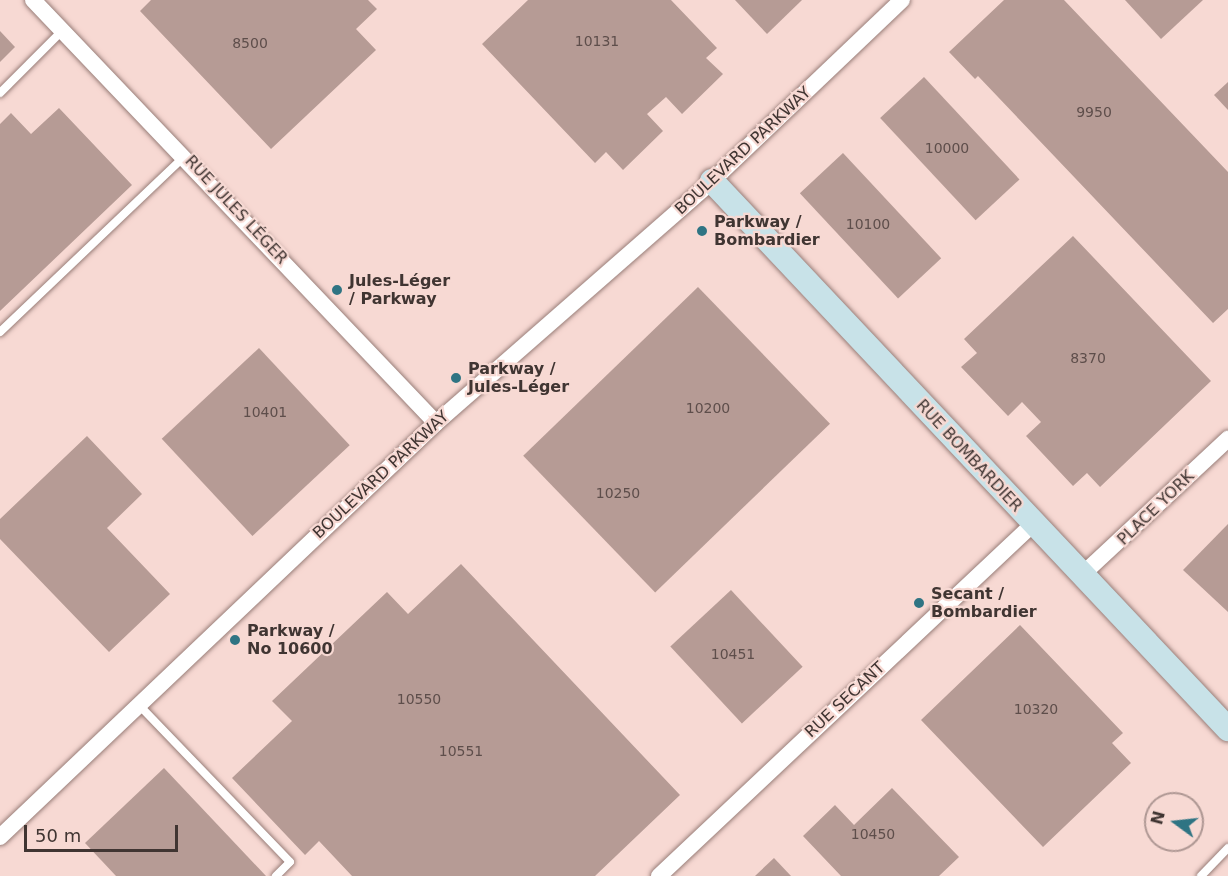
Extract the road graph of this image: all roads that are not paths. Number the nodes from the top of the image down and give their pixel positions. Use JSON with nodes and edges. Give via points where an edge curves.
{"nodes":[{"id":1,"x":33,"y":0,"type":"edge"},
{"id":2,"x":902,"y":0,"type":"edge"},
{"id":3,"x":62,"y":31,"type":"junction"},
{"id":4,"x":0,"y":93,"type":"edge"},
{"id":5,"x":185,"y":156,"type":"junction"},
{"id":6,"x":712,"y":181,"type":"junction"},
{"id":7,"x":0,"y":332,"type":"edge"},
{"id":8,"x":436,"y":423,"type":"junction"},
{"id":9,"x":1228,"y":439,"type":"edge"},
{"id":10,"x":1033,"y":524,"type":"junction"},
{"id":11,"x":1082,"y":575,"type":"junction"},
{"id":12,"x":138,"y":704,"type":"junction"},
{"id":13,"x":1228,"y":729,"type":"edge"},
{"id":14,"x":0,"y":837,"type":"edge"},
{"id":15,"x":1228,"y":848,"type":"edge"},
{"id":16,"x":276,"y":876,"type":"edge"},
{"id":17,"x":659,"y":876,"type":"edge"},
{"id":18,"x":1201,"y":876,"type":"edge"}],
"edges":[{"from":1,"to":3,"type":"street","name":"RUE JULES LÉGER"},
{"from":2,"to":6,"type":"street","name":"BOULEVARD PARKWAY"},
{"from":3,"to":4,"type":"lane"},
{"from":3,"to":5,"type":"street","name":"RUE JULES LÉGER"},
{"from":5,"to":7,"type":"lane"},
{"from":5,"to":8,"type":"street","name":"RUE JULES LÉGER"},
{"from":6,"to":8,"type":"street","name":"BOULEVARD PARKWAY"},
{"from":6,"to":10,"type":"street","name":"RUE BOMBARDIER"},
{"from":8,"to":12,"type":"street","name":"BOULEVARD PARKWAY"},
{"from":9,"to":11,"type":"street","name":"PLACE YORK"},
{"from":10,"to":11,"type":"street","name":"RUE BOMBARDIER"},
{"from":10,"to":17,"type":"street","name":"RUE SECANT"},
{"from":11,"to":13,"type":"street","name":"RUE BOMBARDIER"},
{"from":12,"to":14,"type":"street","name":"BOULEVARD PARKWAY"},
{"from":12,"to":16,"type":"lane","via":[[290,861]]},
{"from":15,"to":18,"type":"lane"}]}
